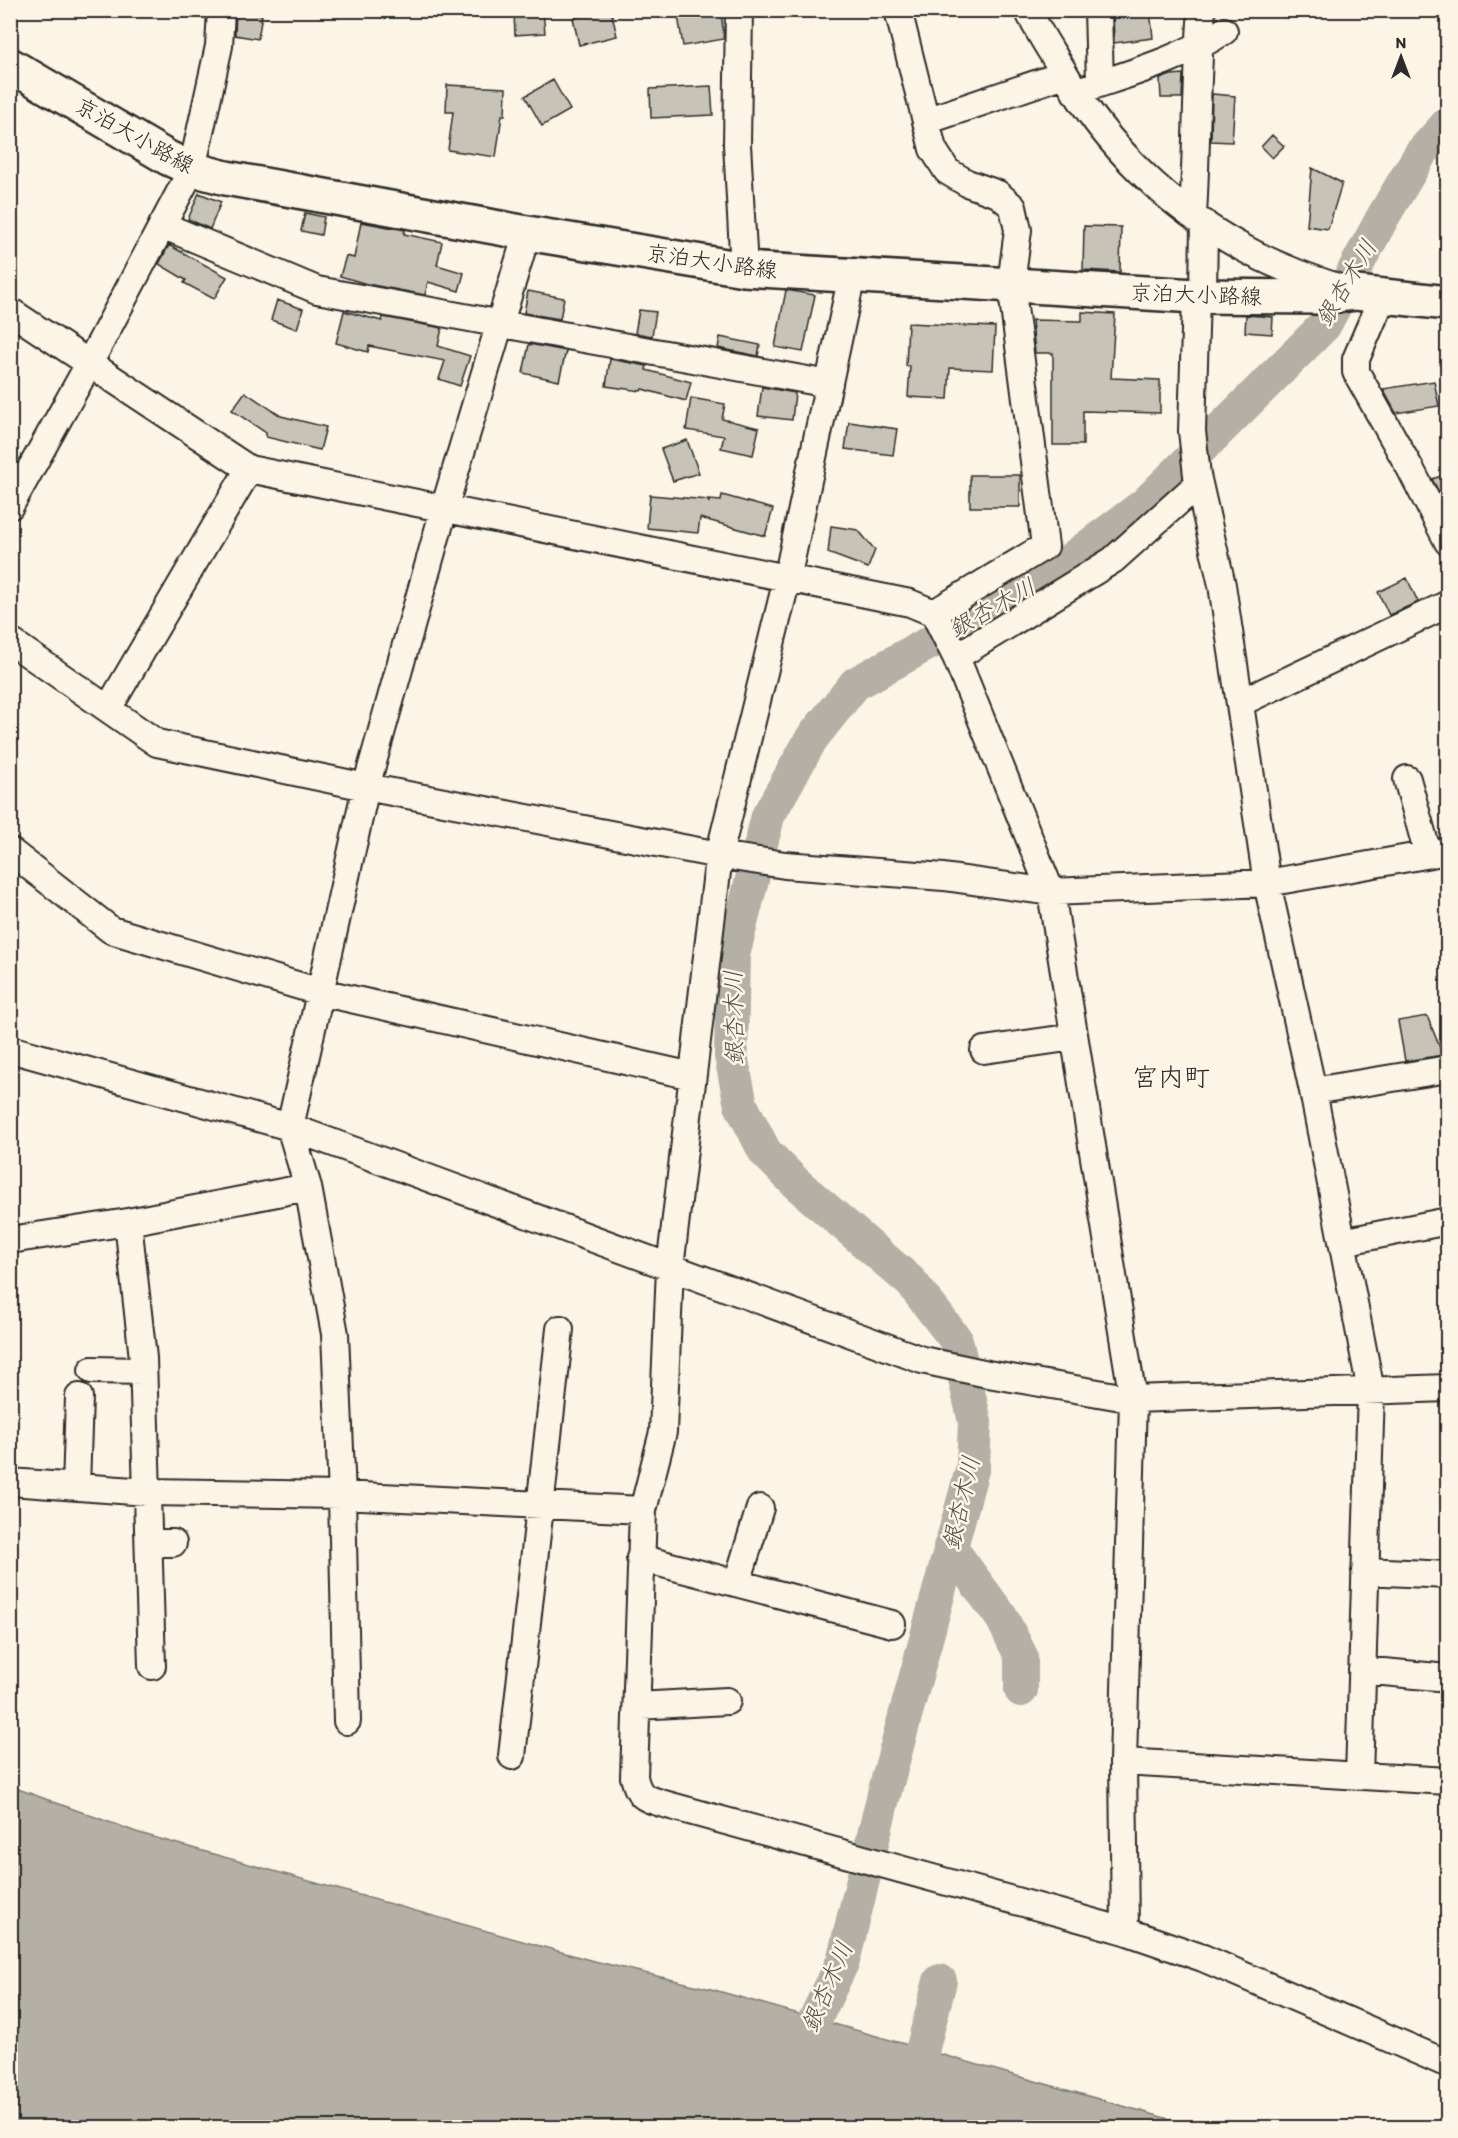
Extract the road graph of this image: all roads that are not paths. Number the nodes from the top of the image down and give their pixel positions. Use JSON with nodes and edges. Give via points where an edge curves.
{"nodes":[{"id":1,"x":221,"y":10,"type":"edge"},
{"id":2,"x":739,"y":10,"type":"edge"},
{"id":3,"x":898,"y":10,"type":"edge"},
{"id":4,"x":1028,"y":10,"type":"edge"},
{"id":5,"x":1098,"y":10,"type":"edge"},
{"id":6,"x":1202,"y":10,"type":"edge"},
{"id":7,"x":1224,"y":31,"type":"dead end"},
{"id":8,"x":1199,"y":47,"type":"junction"},
{"id":9,"x":10,"y":65,"type":"edge"},
{"id":10,"x":1070,"y":83,"type":"junction"},
{"id":11,"x":1101,"y":83,"type":"junction"},
{"id":12,"x":926,"y":121,"type":"junction"},
{"id":13,"x":192,"y":169,"type":"junction"},
{"id":14,"x":1199,"y":219,"type":"junction"},
{"id":15,"x":162,"y":225,"type":"junction"},
{"id":16,"x":526,"y":233,"type":"junction"},
{"id":17,"x":744,"y":269,"type":"junction"},
{"id":18,"x":852,"y":275,"type":"junction"},
{"id":19,"x":1011,"y":284,"type":"junction"},
{"id":20,"x":1350,"y":293,"type":"junction"},
{"id":21,"x":1200,"y":296,"type":"junction"},
{"id":22,"x":1448,"y":303,"type":"edge"},
{"id":23,"x":10,"y":311,"type":"edge"},
{"id":24,"x":500,"y":323,"type":"junction"},
{"id":25,"x":89,"y":364,"type":"junction"},
{"id":26,"x":829,"y":384,"type":"junction"},
{"id":27,"x":249,"y":469,"type":"junction"},
{"id":28,"x":1198,"y":479,"type":"junction"},
{"id":29,"x":17,"y":480,"type":"edge"},
{"id":30,"x":10,"y":506,"type":"edge"},
{"id":31,"x":444,"y":509,"type":"junction"},
{"id":32,"x":1448,"y":542,"type":"edge"},
{"id":33,"x":787,"y":579,"type":"junction"},
{"id":34,"x":1448,"y":604,"type":"edge"},
{"id":35,"x":933,"y":613,"type":"junction"},
{"id":36,"x":10,"y":641,"type":"edge"},
{"id":37,"x":956,"y":657,"type":"junction"},
{"id":38,"x":1240,"y":703,"type":"junction"},
{"id":39,"x":108,"y":709,"type":"junction"},
{"id":40,"x":1407,"y":779,"type":"dead end"},
{"id":41,"x":366,"y":787,"type":"junction"},
{"id":42,"x":10,"y":851,"type":"edge"},
{"id":43,"x":1438,"y":852,"type":"edge"},
{"id":44,"x":719,"y":855,"type":"junction"},
{"id":45,"x":1267,"y":883,"type":"junction"},
{"id":46,"x":1051,"y":892,"type":"junction"},
{"id":47,"x":320,"y":992,"type":"junction"},
{"id":48,"x":1074,"y":1037,"type":"junction"},
{"id":49,"x":10,"y":1049,"type":"edge"},
{"id":50,"x":984,"y":1050,"type":"dead end"},
{"id":51,"x":1448,"y":1069,"type":"edge"},
{"id":52,"x":692,"y":1076,"type":"junction"},
{"id":53,"x":1313,"y":1091,"type":"junction"},
{"id":54,"x":290,"y":1127,"type":"junction"},
{"id":55,"x":308,"y":1187,"type":"junction"},
{"id":56,"x":1448,"y":1221,"type":"edge"},
{"id":57,"x":128,"y":1222,"type":"junction"},
{"id":58,"x":10,"y":1240,"type":"edge"},
{"id":59,"x":1342,"y":1242,"type":"junction"},
{"id":60,"x":670,"y":1268,"type":"junction"},
{"id":61,"x":560,"y":1329,"type":"dead end"},
{"id":62,"x":92,"y":1370,"type":"dead end"},
{"id":63,"x":143,"y":1371,"type":"junction"},
{"id":64,"x":1448,"y":1388,"type":"edge"},
{"id":65,"x":1371,"y":1391,"type":"junction"},
{"id":66,"x":79,"y":1397,"type":"dead end"},
{"id":67,"x":1133,"y":1399,"type":"junction"},
{"id":68,"x":10,"y":1482,"type":"edge"},
{"id":69,"x":76,"y":1487,"type":"junction"},
{"id":70,"x":147,"y":1492,"type":"junction"},
{"id":71,"x":342,"y":1495,"type":"junction"},
{"id":72,"x":540,"y":1505,"type":"junction"},
{"id":73,"x":760,"y":1508,"type":"dead end"},
{"id":74,"x":643,"y":1510,"type":"junction"},
{"id":75,"x":640,"y":1558,"type":"junction"},
{"id":76,"x":1365,"y":1571,"type":"junction"},
{"id":77,"x":1448,"y":1575,"type":"edge"},
{"id":78,"x":737,"y":1583,"type":"junction"},
{"id":79,"x":892,"y":1624,"type":"dead end"},
{"id":80,"x":152,"y":1666,"type":"dead end"},
{"id":81,"x":1362,"y":1670,"type":"junction"},
{"id":82,"x":1448,"y":1678,"type":"edge"},
{"id":83,"x":727,"y":1701,"type":"dead end"},
{"id":84,"x":637,"y":1706,"type":"junction"},
{"id":85,"x":347,"y":1721,"type":"dead end"},
{"id":86,"x":512,"y":1756,"type":"dead end"},
{"id":87,"x":1123,"y":1762,"type":"junction"},
{"id":88,"x":1359,"y":1776,"type":"junction"},
{"id":89,"x":1448,"y":1781,"type":"edge"},
{"id":90,"x":1125,"y":1931,"type":"junction"},
{"id":91,"x":1448,"y":2064,"type":"edge"}],
"edges":[{"from":1,"to":13,"type":"street","via":[[219,46]]},
{"from":2,"to":17,"type":"street","via":[[738,144]]},
{"from":3,"to":12,"type":"street"},
{"from":4,"to":10,"type":"street"},
{"from":5,"to":11,"type":"street"},
{"from":6,"to":8,"type":"street"},
{"from":7,"to":8,"type":"street"},
{"from":8,"to":11,"type":"street"},
{"from":8,"to":14,"type":"street"},
{"from":9,"to":13,"type":"main road","name":"京泊大小路線"},
{"from":10,"to":11,"type":"street"},
{"from":10,"to":12,"type":"street"},
{"from":10,"to":14,"type":"street","via":[[1132,164]]},
{"from":12,"to":19,"type":"street","via":[[933,149],[947,171],[998,194],[1013,207],[1018,230]]},
{"from":13,"to":15,"type":"street"},
{"from":13,"to":16,"type":"main road","name":"京泊大小路線"},
{"from":14,"to":20,"type":"street","via":[[1242,248]]},
{"from":14,"to":21,"type":"street"},
{"from":15,"to":24,"type":"street","via":[[317,290]]},
{"from":15,"to":25,"type":"street"},
{"from":16,"to":17,"type":"main road","name":"京泊大小路線"},
{"from":16,"to":24,"type":"street"},
{"from":17,"to":18,"type":"main road","name":"京泊大小路線"},
{"from":18,"to":19,"type":"main road","name":"京泊大小路線"},
{"from":18,"to":26,"type":"street"},
{"from":19,"to":21,"type":"main road","name":"京泊大小路線"},
{"from":19,"to":35,"type":"street","via":[[1046,546]]},
{"from":20,"to":21,"type":"main road","name":"京泊大小路線"},
{"from":20,"to":22,"type":"main road","name":"京泊大小路線"},
{"from":20,"to":32,"type":"street","via":[[1356,372]]},
{"from":21,"to":28,"type":"street","via":[[1192,431]]},
{"from":23,"to":25,"type":"street"},
{"from":24,"to":26,"type":"street"},
{"from":24,"to":31,"type":"street"},
{"from":25,"to":27,"type":"street"},
{"from":25,"to":29,"type":"street"},
{"from":26,"to":33,"type":"street"},
{"from":27,"to":31,"type":"street"},
{"from":27,"to":39,"type":"street"},
{"from":28,"to":37,"type":"street","via":[[1113,560]]},
{"from":28,"to":38,"type":"street","via":[[1222,585]]},
{"from":29,"to":30,"type":"street"},
{"from":31,"to":33,"type":"street"},
{"from":31,"to":41,"type":"street"},
{"from":33,"to":35,"type":"street","via":[[910,603]]},
{"from":33,"to":44,"type":"street"},
{"from":34,"to":38,"type":"street"},
{"from":35,"to":37,"type":"street"},
{"from":36,"to":39,"type":"street"},
{"from":37,"to":46,"type":"street"},
{"from":38,"to":45,"type":"street"},
{"from":39,"to":41,"type":"street","via":[[158,743]]},
{"from":40,"to":43,"type":"street"},
{"from":41,"to":44,"type":"street"},
{"from":41,"to":47,"type":"street"},
{"from":42,"to":47,"type":"street","via":[[111,930]]},
{"from":43,"to":45,"type":"street"},
{"from":44,"to":46,"type":"street","via":[[785,865],[944,877]]},
{"from":44,"to":52,"type":"street"},
{"from":45,"to":46,"type":"street"},
{"from":45,"to":53,"type":"street"},
{"from":46,"to":48,"type":"street"},
{"from":47,"to":52,"type":"street"},
{"from":47,"to":54,"type":"street"},
{"from":48,"to":50,"type":"street"},
{"from":48,"to":67,"type":"street"},
{"from":49,"to":54,"type":"street"},
{"from":51,"to":53,"type":"street"},
{"from":52,"to":60,"type":"street"},
{"from":53,"to":59,"type":"street"},
{"from":54,"to":55,"type":"street"},
{"from":54,"to":60,"type":"street"},
{"from":55,"to":57,"type":"street"},
{"from":55,"to":71,"type":"street","via":[[335,1334]]},
{"from":56,"to":59,"type":"street"},
{"from":57,"to":58,"type":"street"},
{"from":57,"to":63,"type":"street"},
{"from":59,"to":65,"type":"street"},
{"from":60,"to":67,"type":"street","via":[[922,1360]]},
{"from":60,"to":74,"type":"street","via":[[663,1432]]},
{"from":61,"to":72,"type":"street"},
{"from":62,"to":63,"type":"street"},
{"from":63,"to":70,"type":"street"},
{"from":64,"to":65,"type":"street"},
{"from":65,"to":67,"type":"street"},
{"from":65,"to":76,"type":"street"},
{"from":66,"to":69,"type":"street"},
{"from":67,"to":87,"type":"street"},
{"from":68,"to":69,"type":"street"},
{"from":69,"to":70,"type":"street"},
{"from":70,"to":71,"type":"street"},
{"from":70,"to":80,"type":"street","via":[[161,1543]]},
{"from":71,"to":72,"type":"street"},
{"from":71,"to":85,"type":"street"},
{"from":72,"to":74,"type":"street"},
{"from":72,"to":86,"type":"street"},
{"from":73,"to":78,"type":"street"},
{"from":74,"to":75,"type":"street"},
{"from":75,"to":78,"type":"street"},
{"from":75,"to":84,"type":"street"},
{"from":76,"to":77,"type":"street"},
{"from":76,"to":81,"type":"street"},
{"from":78,"to":79,"type":"street"},
{"from":81,"to":82,"type":"street"},
{"from":81,"to":88,"type":"street"},
{"from":83,"to":84,"type":"street"},
{"from":84,"to":90,"type":"street","via":[[634,1777],[637,1791],[646,1799]]},
{"from":87,"to":88,"type":"street"},
{"from":87,"to":90,"type":"street"},
{"from":88,"to":89,"type":"street"},
{"from":90,"to":91,"type":"street","via":[[1203,1958]]}]}
